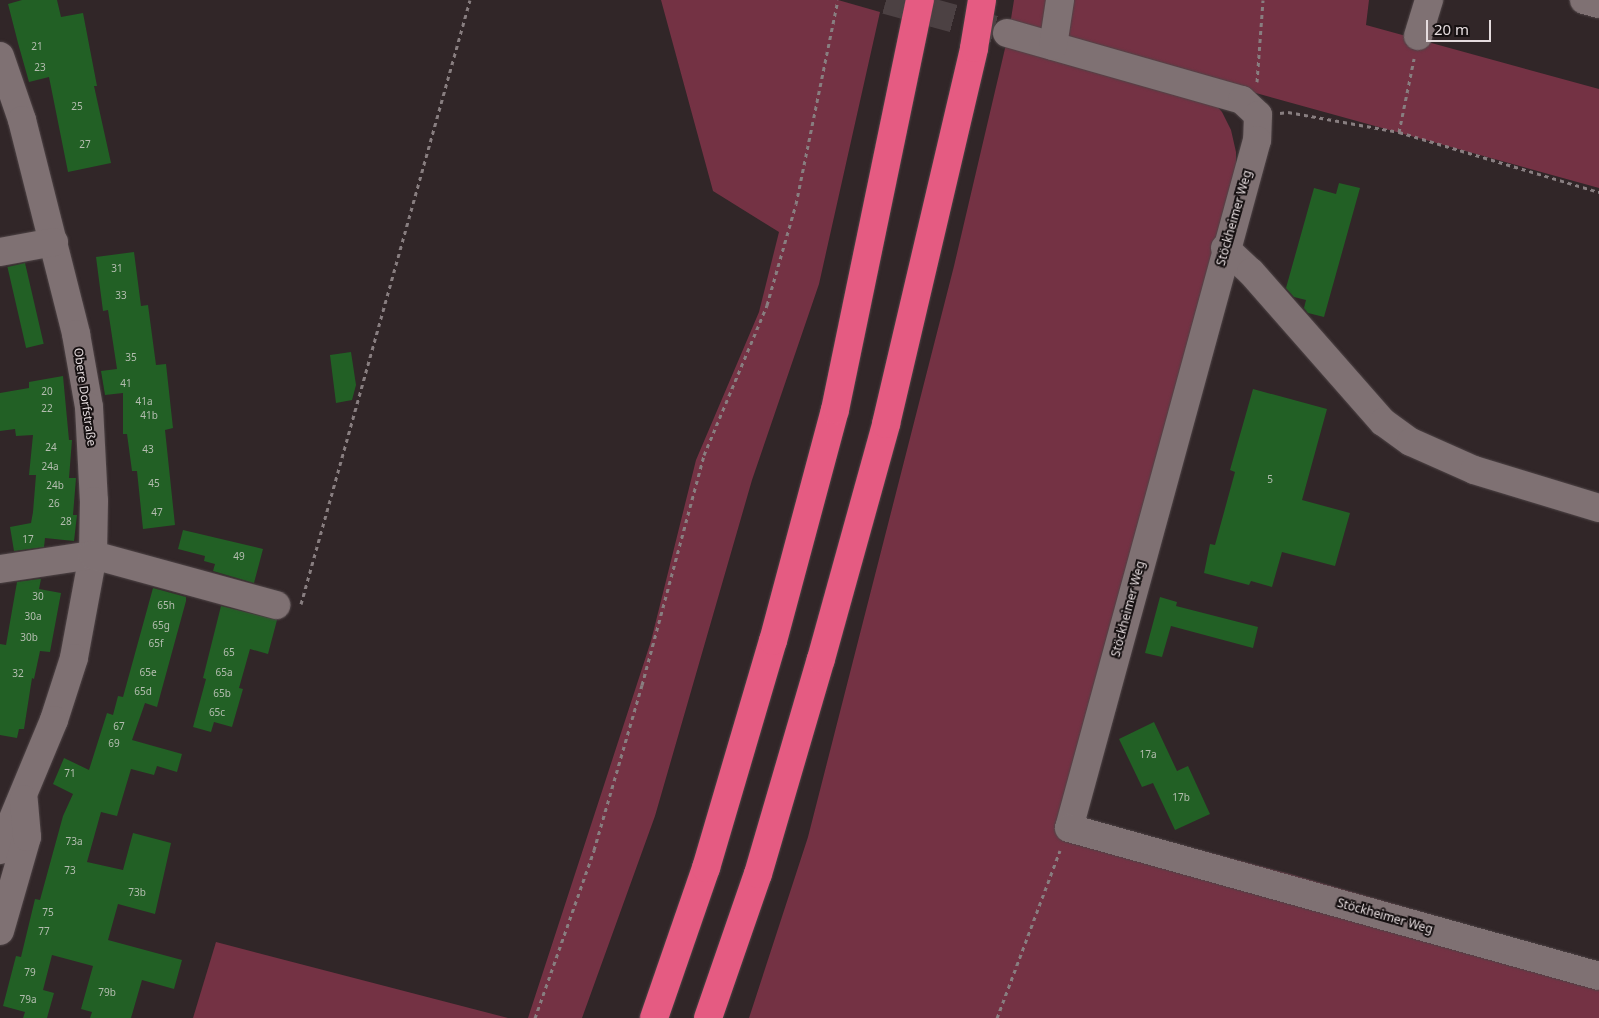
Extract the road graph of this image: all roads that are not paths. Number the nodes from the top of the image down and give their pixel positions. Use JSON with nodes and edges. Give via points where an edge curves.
{"nodes":[{"id":1,"x":920,"y":0,"type":"edge"},
{"id":2,"x":982,"y":0,"type":"edge"},
{"id":3,"x":1060,"y":0,"type":"edge"},
{"id":4,"x":1429,"y":0,"type":"edge"},
{"id":5,"x":1584,"y":0,"type":"edge"},
{"id":6,"x":1599,"y":4,"type":"edge"},
{"id":7,"x":1007,"y":33,"type":"tunnel mouth"},
{"id":8,"x":1418,"y":36,"type":"road end"},
{"id":9,"x":1053,"y":46,"type":"junction"},
{"id":10,"x":0,"y":56,"type":"edge"},
{"id":11,"x":54,"y":242,"type":"junction"},
{"id":12,"x":1225,"y":248,"type":"junction"},
{"id":13,"x":0,"y":252,"type":"edge"},
{"id":14,"x":1599,"y":508,"type":"edge"},
{"id":15,"x":93,"y":555,"type":"junction"},
{"id":16,"x":0,"y":569,"type":"edge"},
{"id":17,"x":276,"y":605,"type":"road end"},
{"id":18,"x":23,"y":792,"type":"junction"},
{"id":19,"x":0,"y":850,"type":"edge"},
{"id":20,"x":0,"y":931,"type":"edge"},
{"id":21,"x":1599,"y":976,"type":"edge"},
{"id":22,"x":654,"y":1018,"type":"edge"},
{"id":23,"x":708,"y":1018,"type":"edge"}],
"edges":[{"from":1,"to":22,"type":"highway","via":[[835,410],[773,641],[708,859]]},
{"from":2,"to":23,"type":"highway","via":[[972,58],[886,424],[758,874]]},
{"from":3,"to":9,"type":"street"},
{"from":4,"to":8,"type":"street"},
{"from":5,"to":6,"type":"street"},
{"from":7,"to":9,"type":"street"},
{"from":9,"to":12,"type":"street","name":"Stöckheimer Weg","via":[[1242,100],[1258,115],[1256,140]]},
{"from":10,"to":11,"type":"street","name":"Obere Dorfstraße","via":[[22,120]]},
{"from":11,"to":13,"type":"street"},
{"from":11,"to":15,"type":"street","name":"Obere Dorfstraße","via":[[89,407]]},
{"from":12,"to":14,"type":"street","via":[[1251,272],[1383,422],[1411,442],[1474,470]]},
{"from":12,"to":21,"type":"street","name":"Stöckheimer Weg","via":[[1069,828]]},
{"from":15,"to":16,"type":"street"},
{"from":15,"to":17,"type":"street"},
{"from":15,"to":18,"type":"street","name":"Obere Dorfstraße","via":[[74,658],[54,720]]},
{"from":18,"to":19,"type":"street","name":"Obere Dorfstraße"},
{"from":18,"to":20,"type":"street","name":"Obere Dorfstraße","via":[[27,837]]}]}
